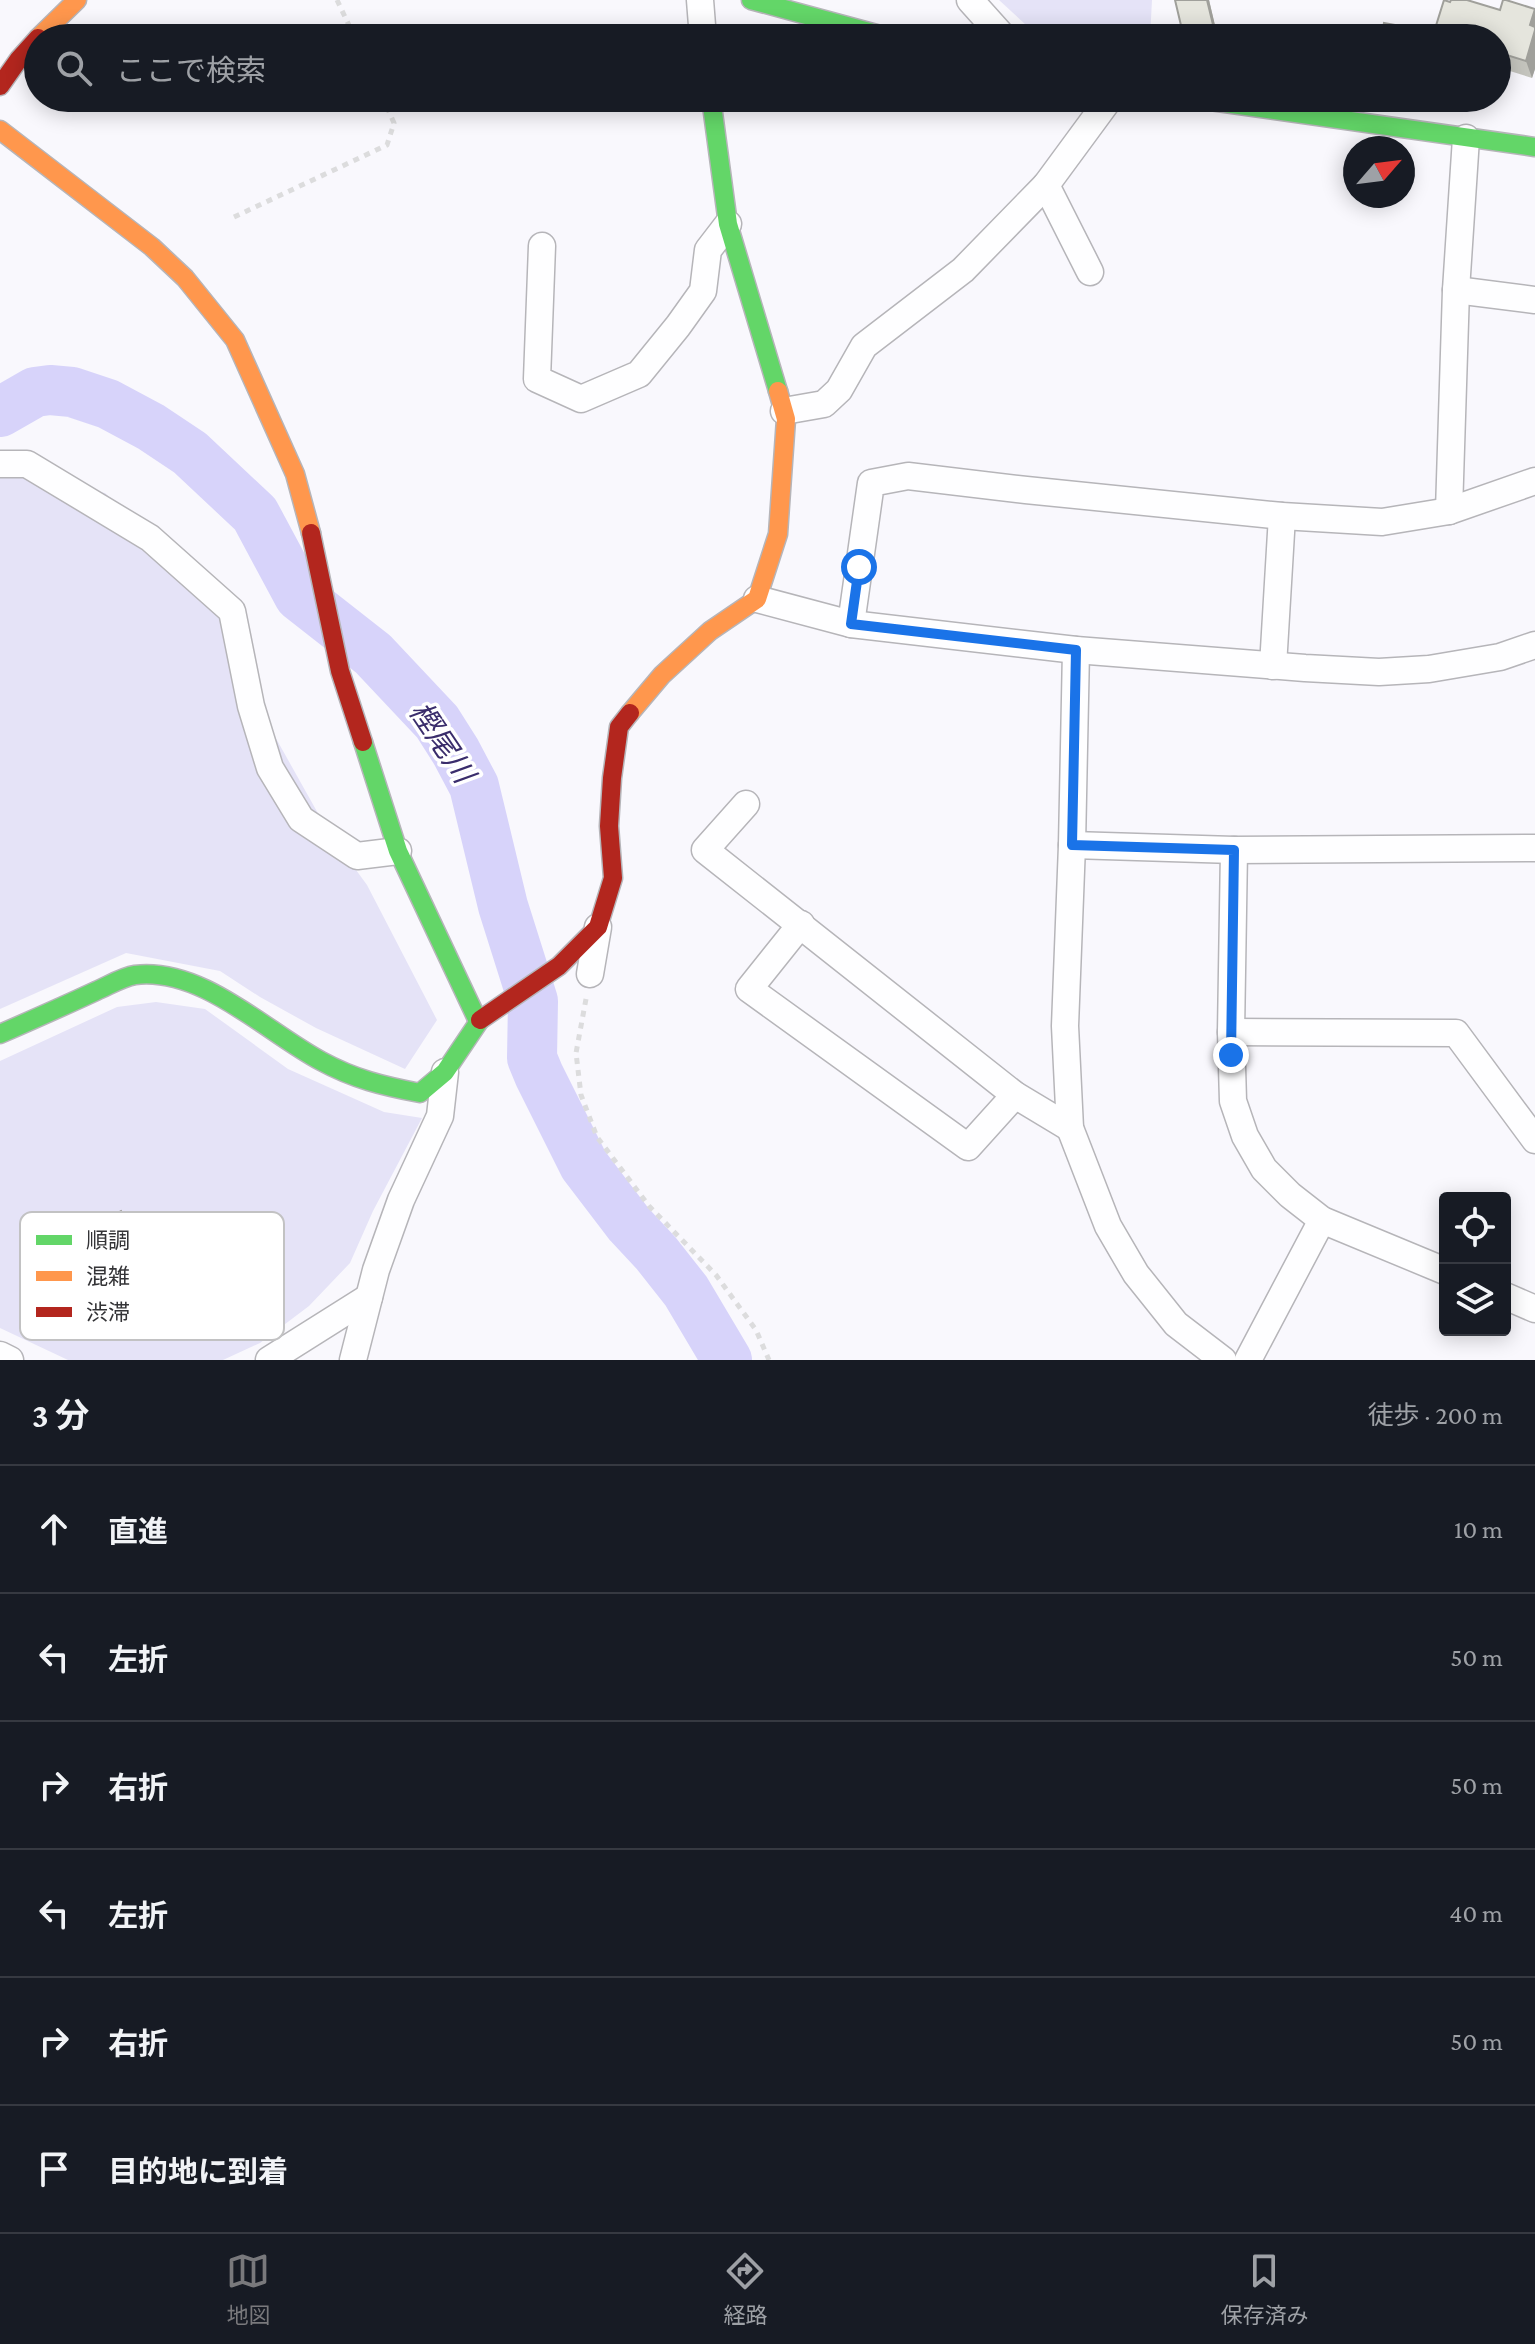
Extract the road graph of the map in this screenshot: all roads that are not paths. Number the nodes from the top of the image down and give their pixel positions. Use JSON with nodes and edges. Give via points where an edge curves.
{"nodes":[{"id":1,"x":77,"y":0,"type":"edge"},
{"id":2,"x":700,"y":0,"type":"edge"},
{"id":3,"x":751,"y":0,"type":"edge"},
{"id":4,"x":970,"y":0,"type":"edge"},
{"id":5,"x":52,"y":24,"type":"edge"},
{"id":6,"x":702,"y":24,"type":"edge"},
{"id":7,"x":839,"y":24,"type":"edge"},
{"id":8,"x":991,"y":24,"type":"edge"},
{"id":9,"x":24,"y":53,"type":"edge"},
{"id":10,"x":0,"y":86,"type":"edge"},
{"id":11,"x":713,"y":112,"type":"edge"},
{"id":12,"x":1100,"y":112,"type":"edge"},
{"id":13,"x":1286,"y":112,"type":"edge"},
{"id":14,"x":0,"y":130,"type":"edge"},
{"id":15,"x":1466,"y":138,"type":"junction"},
{"id":16,"x":1535,"y":147,"type":"edge"},
{"id":17,"x":1046,"y":185,"type":"junction"},
{"id":18,"x":728,"y":224,"type":"junction"},
{"id":19,"x":542,"y":246,"type":"dead end"},
{"id":20,"x":1090,"y":272,"type":"dead end"},
{"id":21,"x":1456,"y":290,"type":"junction"},
{"id":22,"x":1535,"y":300,"type":"edge"},
{"id":23,"x":784,"y":411,"type":"junction"},
{"id":24,"x":0,"y":464,"type":"edge"},
{"id":25,"x":1535,"y":481,"type":"edge"},
{"id":26,"x":1449,"y":511,"type":"junction"},
{"id":27,"x":1282,"y":516,"type":"junction"},
{"id":28,"x":757,"y":599,"type":"junction"},
{"id":29,"x":851,"y":624,"type":"junction"},
{"id":30,"x":1535,"y":645,"type":"edge"},
{"id":31,"x":1076,"y":650,"type":"junction"},
{"id":32,"x":1273,"y":666,"type":"junction"},
{"id":33,"x":746,"y":804,"type":"dead end"},
{"id":34,"x":1072,"y":845,"type":"junction"},
{"id":35,"x":1535,"y":848,"type":"edge"},
{"id":36,"x":1234,"y":850,"type":"junction"},
{"id":37,"x":398,"y":851,"type":"junction"},
{"id":38,"x":801,"y":924,"type":"junction"},
{"id":39,"x":598,"y":927,"type":"junction"},
{"id":40,"x":590,"y":974,"type":"road end"},
{"id":41,"x":478,"y":1021,"type":"junction"},
{"id":42,"x":1231,"y":1032,"type":"junction"},
{"id":43,"x":0,"y":1034,"type":"edge"},
{"id":44,"x":445,"y":1072,"type":"junction"},
{"id":45,"x":1015,"y":1095,"type":"junction"},
{"id":46,"x":1070,"y":1128,"type":"junction"},
{"id":47,"x":1535,"y":1140,"type":"edge"},
{"id":48,"x":1322,"y":1220,"type":"junction"},
{"id":49,"x":1439,"y":1269,"type":"edge"},
{"id":50,"x":369,"y":1297,"type":"junction"},
{"id":51,"x":1511,"y":1299,"type":"edge"},
{"id":52,"x":1535,"y":1309,"type":"edge"},
{"id":53,"x":0,"y":1355,"type":"edge"},
{"id":54,"x":10,"y":1360,"type":"edge"},
{"id":55,"x":269,"y":1360,"type":"edge"},
{"id":56,"x":353,"y":1360,"type":"edge"},
{"id":57,"x":1223,"y":1360,"type":"edge"},
{"id":58,"x":1248,"y":1360,"type":"edge"}],
"edges":[{"from":1,"to":5,"type":"street"},
{"from":2,"to":6,"type":"street"},
{"from":3,"to":7,"type":"street"},
{"from":4,"to":8,"type":"street"},
{"from":9,"to":10,"type":"street"},
{"from":11,"to":18,"type":"street"},
{"from":12,"to":17,"type":"street"},
{"from":13,"to":15,"type":"street"},
{"from":14,"to":37,"type":"street","via":[[152,247],[235,340],[295,474],[340,671]]},
{"from":15,"to":16,"type":"street"},
{"from":15,"to":21,"type":"street"},
{"from":17,"to":20,"type":"street"},
{"from":17,"to":23,"type":"street","via":[[963,270],[864,346],[839,390],[824,404]]},
{"from":18,"to":19,"type":"street","via":[[708,250],[703,291],[639,374],[581,399],[537,379]]},
{"from":18,"to":23,"type":"street"},
{"from":21,"to":22,"type":"street"},
{"from":21,"to":26,"type":"street"},
{"from":23,"to":28,"type":"street","via":[[778,534]]},
{"from":24,"to":37,"type":"street","via":[[27,464],[150,538],[232,611],[270,768],[301,819],[357,856]]},
{"from":25,"to":26,"type":"street"},
{"from":26,"to":27,"type":"street","via":[[1382,522]]},
{"from":27,"to":29,"type":"street","via":[[936,478],[908,476],[871,483]]},
{"from":27,"to":32,"type":"street"},
{"from":28,"to":29,"type":"street"},
{"from":28,"to":39,"type":"street","via":[[710,631],[662,675],[619,727],[609,826],[613,878]]},
{"from":29,"to":31,"type":"street"},
{"from":30,"to":32,"type":"street","via":[[1429,669]]},
{"from":31,"to":32,"type":"street"},
{"from":31,"to":34,"type":"street"},
{"from":33,"to":38,"type":"street","via":[[705,850]]},
{"from":34,"to":36,"type":"street"},
{"from":34,"to":46,"type":"street","via":[[1065,1026]]},
{"from":35,"to":36,"type":"street"},
{"from":36,"to":42,"type":"street"},
{"from":37,"to":41,"type":"street"},
{"from":38,"to":45,"type":"street"},
{"from":38,"to":45,"type":"street","via":[[749,989],[968,1147]]},
{"from":39,"to":40,"type":"street"},
{"from":39,"to":41,"type":"street","via":[[559,966]]},
{"from":41,"to":44,"type":"street"},
{"from":42,"to":47,"type":"street","via":[[1456,1033]]},
{"from":42,"to":48,"type":"street","via":[[1233,1101],[1245,1136],[1264,1169]]},
{"from":43,"to":44,"type":"street","via":[[132,975],[164,974],[212,992],[323,1062],[376,1085],[420,1093]]},
{"from":44,"to":50,"type":"street","via":[[440,1116],[401,1200]]},
{"from":45,"to":46,"type":"street"},
{"from":46,"to":57,"type":"street","via":[[1108,1226],[1136,1274],[1176,1324]]},
{"from":48,"to":49,"type":"street"},
{"from":48,"to":58,"type":"street"},
{"from":50,"to":55,"type":"street"},
{"from":50,"to":56,"type":"street"},
{"from":51,"to":52,"type":"street"},
{"from":53,"to":54,"type":"street"}]}
